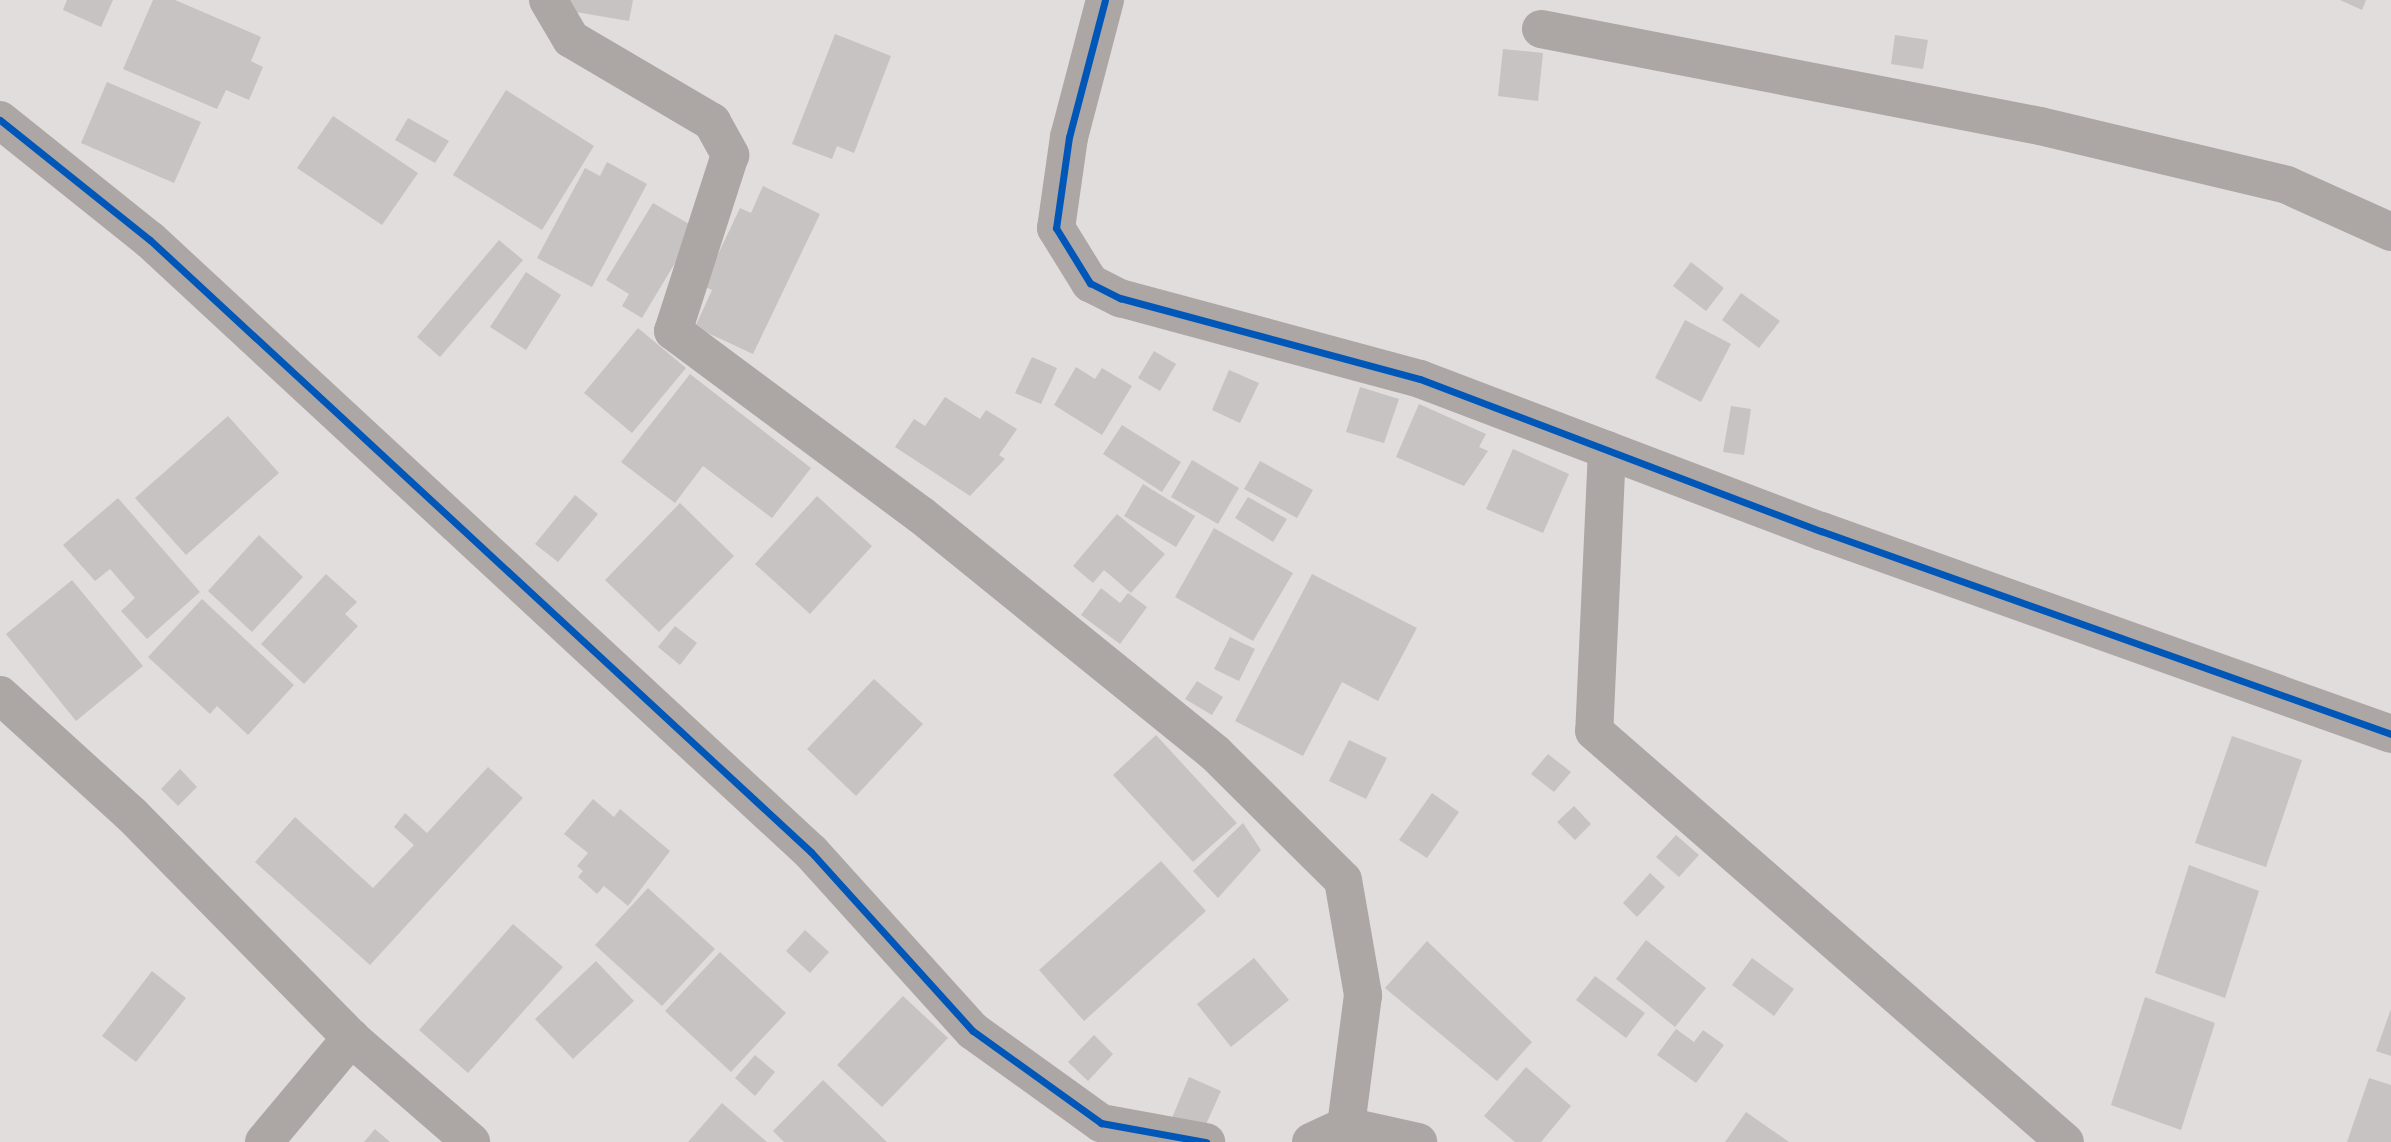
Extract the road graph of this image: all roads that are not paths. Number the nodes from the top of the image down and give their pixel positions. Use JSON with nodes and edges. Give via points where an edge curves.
{"nodes":[{"id":1,"x":548,"y":0,"type":"edge"},
{"id":2,"x":1105,"y":0,"type":"edge"},
{"id":3,"x":1541,"y":29,"type":"dead end"},
{"id":4,"x":0,"y":120,"type":"edge"},
{"id":5,"x":2391,"y":232,"type":"edge"},
{"id":6,"x":1607,"y":450,"type":"junction"},
{"id":7,"x":0,"y":695,"type":"edge"},
{"id":8,"x":2391,"y":734,"type":"edge"},
{"id":9,"x":351,"y":1038,"type":"junction"},
{"id":10,"x":1346,"y":1126,"type":"junction"},
{"id":11,"x":1093,"y":1132,"type":"edge"},
{"id":12,"x":264,"y":1142,"type":"edge"},
{"id":13,"x":471,"y":1142,"type":"edge"},
{"id":14,"x":1206,"y":1142,"type":"edge"},
{"id":15,"x":1311,"y":1142,"type":"edge"},
{"id":16,"x":1418,"y":1142,"type":"edge"},
{"id":17,"x":2065,"y":1142,"type":"edge"}],
"edges":[{"from":1,"to":10,"type":"street","via":[[571,39],[712,122],[730,155],[673,331],[921,515],[1215,753],[1343,880],[1363,995]]},
{"from":2,"to":6,"type":"street","via":[[1069,137],[1057,217],[1068,256],[1090,283],[1120,298],[1420,379]]},
{"from":3,"to":5,"type":"street","via":[[2028,124],[2287,185]]},
{"from":4,"to":11,"type":"street","via":[[150,240],[811,852],[973,1031]]},
{"from":6,"to":8,"type":"street"},
{"from":6,"to":17,"type":"street","via":[[1594,731]]},
{"from":7,"to":9,"type":"street","via":[[132,815]]},
{"from":9,"to":12,"type":"street"},
{"from":9,"to":13,"type":"street"},
{"from":10,"to":15,"type":"street"},
{"from":10,"to":16,"type":"street"},
{"from":11,"to":14,"type":"street"}]}
